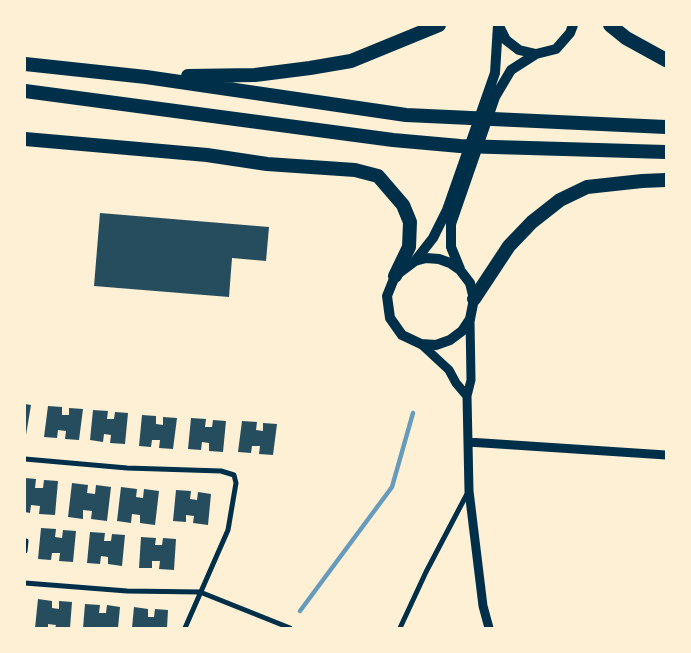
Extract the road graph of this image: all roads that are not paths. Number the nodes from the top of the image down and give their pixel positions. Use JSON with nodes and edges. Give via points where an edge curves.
{"nodes":[{"id":1,"x":439,"y":25,"type":"edge"},
{"id":2,"x":498,"y":25,"type":"edge"},
{"id":3,"x":573,"y":25,"type":"edge"},
{"id":4,"x":610,"y":25,"type":"edge"},
{"id":5,"x":536,"y":54,"type":"junction"},
{"id":6,"x":666,"y":60,"type":"edge"},
{"id":7,"x":25,"y":64,"type":"edge"},
{"id":8,"x":146,"y":77,"type":"junction"},
{"id":9,"x":25,"y":91,"type":"edge"},
{"id":10,"x":666,"y":127,"type":"edge"},
{"id":11,"x":25,"y":139,"type":"edge"},
{"id":12,"x":666,"y":152,"type":"edge"},
{"id":13,"x":666,"y":180,"type":"edge"},
{"id":14,"x":415,"y":261,"type":"junction"},
{"id":15,"x":460,"y":270,"type":"junction"},
{"id":16,"x":395,"y":276,"type":"junction"},
{"id":17,"x":474,"y":299,"type":"junction"},
{"id":18,"x":470,"y":319,"type":"junction"},
{"id":19,"x":421,"y":344,"type":"junction"},
{"id":20,"x":467,"y":396,"type":"junction"},
{"id":21,"x":468,"y":442,"type":"junction"},
{"id":22,"x":666,"y":455,"type":"edge"},
{"id":23,"x":25,"y":459,"type":"edge"},
{"id":24,"x":469,"y":491,"type":"junction"},
{"id":25,"x":26,"y":541,"type":"edge"},
{"id":26,"x":25,"y":551,"type":"edge"},
{"id":27,"x":25,"y":583,"type":"edge"},
{"id":28,"x":200,"y":592,"type":"junction"},
{"id":29,"x":185,"y":628,"type":"edge"},
{"id":30,"x":290,"y":628,"type":"edge"},
{"id":31,"x":400,"y":628,"type":"edge"},
{"id":32,"x":489,"y":628,"type":"edge"}],
"edges":[{"from":1,"to":8,"type":"highway","via":[[351,61],[255,75]]},
{"from":2,"to":5,"type":"main road","via":[[506,40],[519,50]]},
{"from":2,"to":14,"type":"main road","via":[[495,73],[447,210],[433,238]]},
{"from":3,"to":5,"type":"main road","via":[[556,49]]},
{"from":4,"to":6,"type":"highway","via":[[626,38]]},
{"from":5,"to":15,"type":"main road","via":[[511,70],[495,97],[451,224],[451,248]]},
{"from":7,"to":8,"type":"highway"},
{"from":8,"to":10,"type":"highway","via":[[406,115]]},
{"from":9,"to":12,"type":"highway","via":[[392,140],[460,146]]},
{"from":11,"to":16,"type":"highway","via":[[355,170],[378,176],[403,205],[410,222],[409,247]]},
{"from":13,"to":17,"type":"highway","via":[[587,187],[560,200],[509,246]]},
{"from":14,"to":15,"type":"main road","via":[[439,259]]},
{"from":14,"to":16,"type":"main road"},
{"from":15,"to":17,"type":"main road","via":[[470,283]]},
{"from":16,"to":19,"type":"main road","via":[[387,296],[390,318],[402,335]]},
{"from":17,"to":18,"type":"main road"},
{"from":18,"to":19,"type":"main road","via":[[450,340],[436,345]]},
{"from":18,"to":20,"type":"street","via":[[471,380]]},
{"from":19,"to":20,"type":"street","via":[[449,370]]},
{"from":20,"to":21,"type":"street"},
{"from":21,"to":22,"type":"street"},
{"from":21,"to":24,"type":"street"},
{"from":23,"to":28,"type":"street","via":[[127,468],[220,471],[234,475],[236,483],[228,530]]},
{"from":24,"to":31,"type":"street"},
{"from":24,"to":32,"type":"street","via":[[482,606]]},
{"from":25,"to":26,"type":"street"},
{"from":27,"to":28,"type":"street","via":[[127,591]]},
{"from":28,"to":29,"type":"street"},
{"from":28,"to":30,"type":"street"}]}
